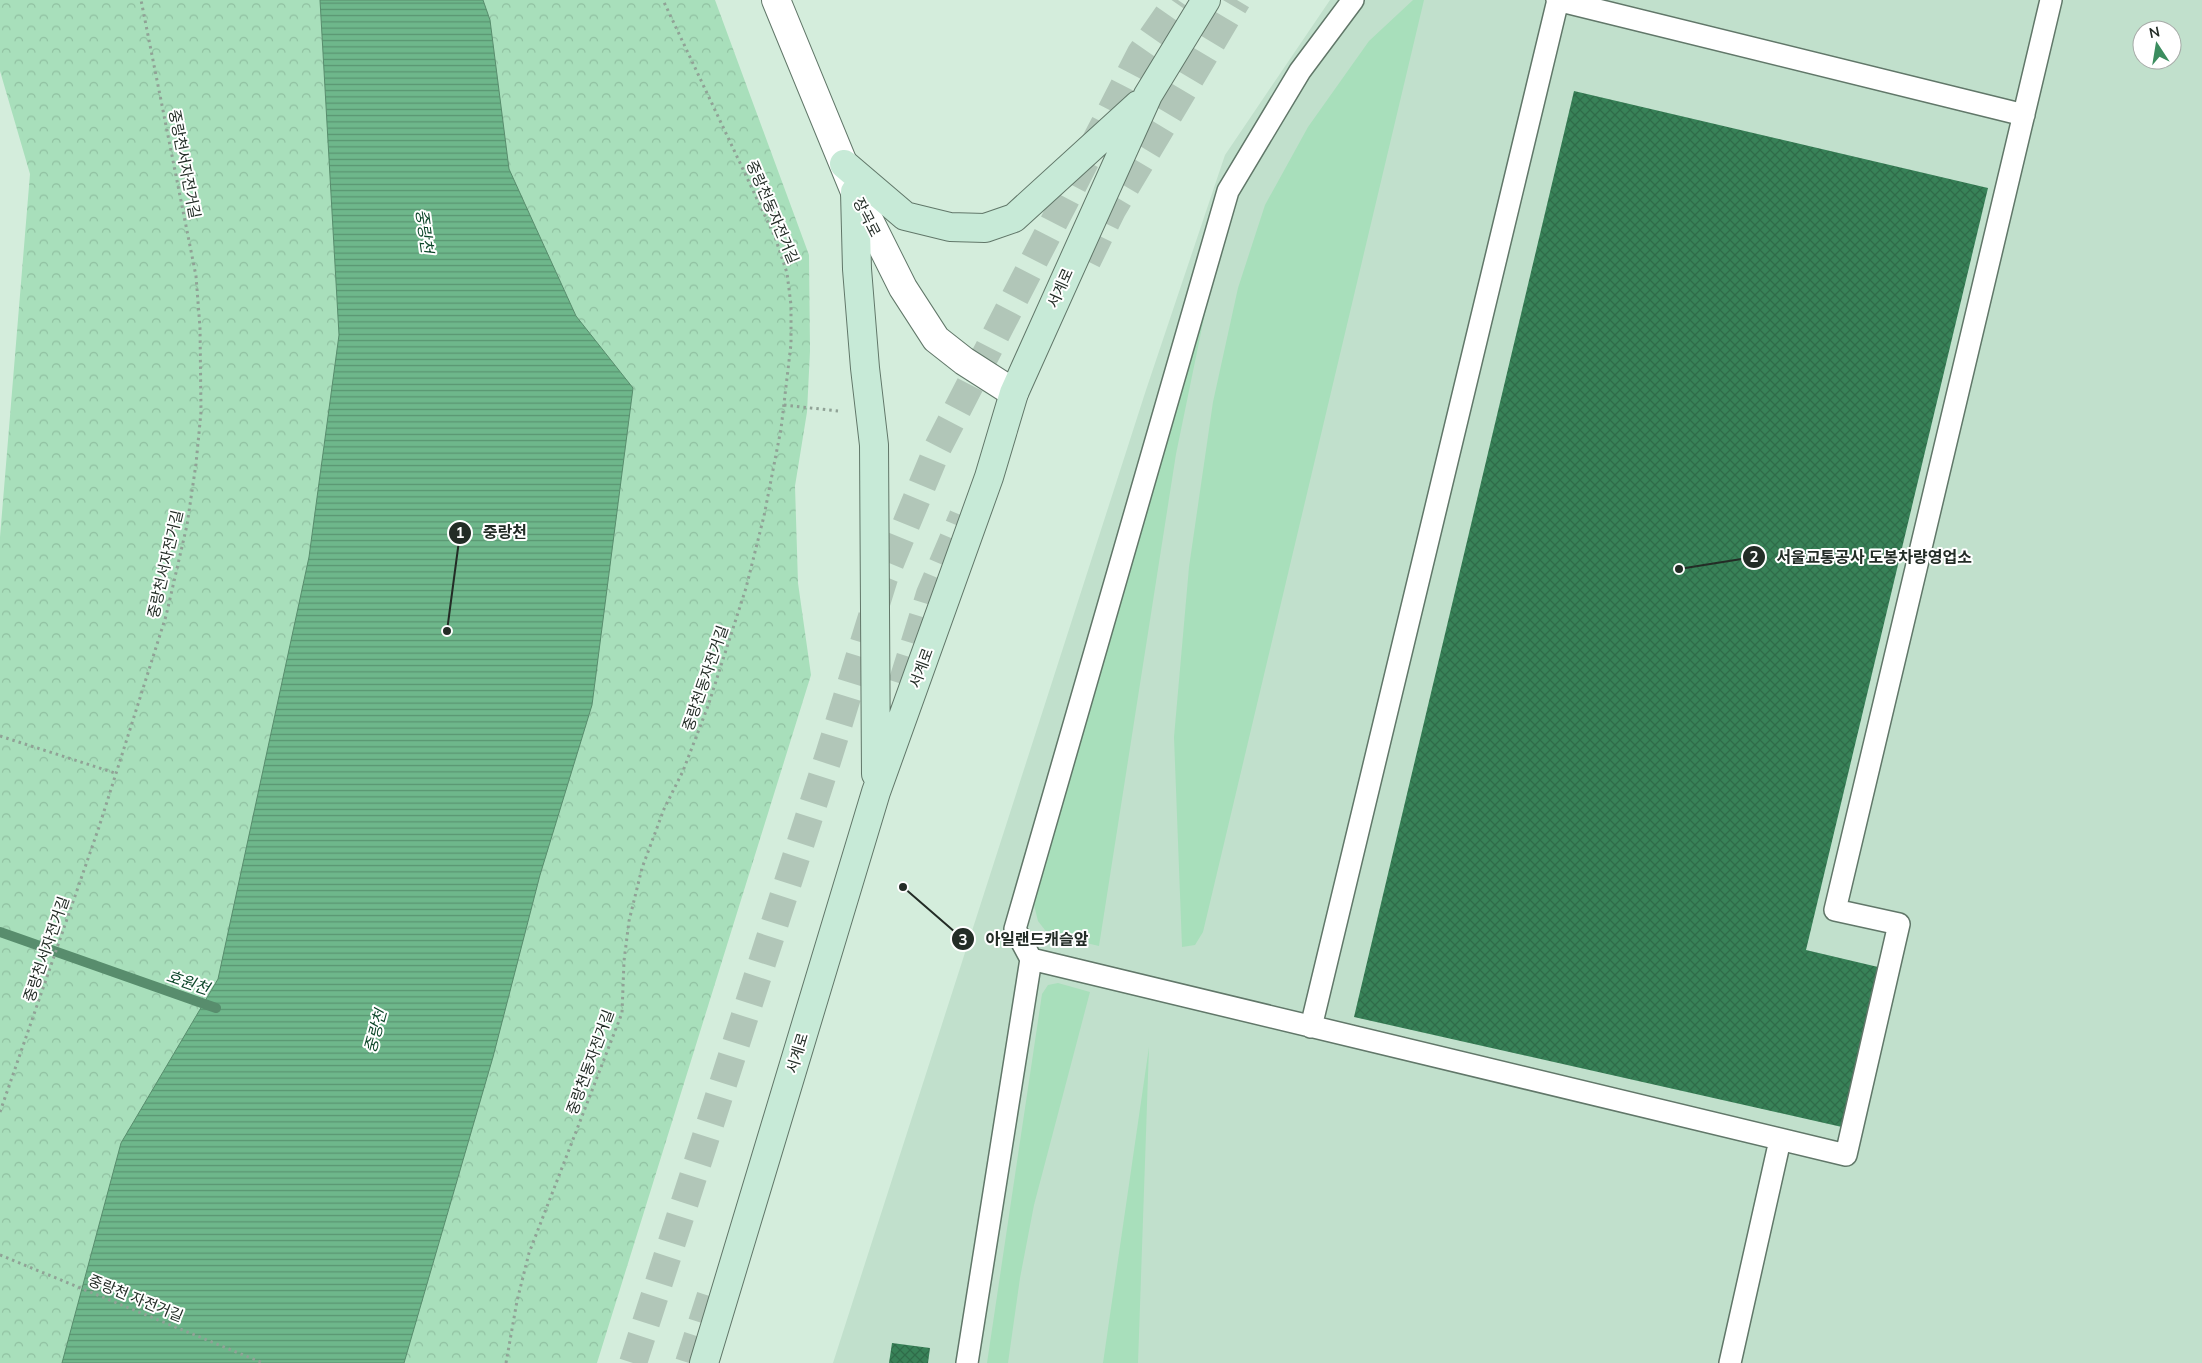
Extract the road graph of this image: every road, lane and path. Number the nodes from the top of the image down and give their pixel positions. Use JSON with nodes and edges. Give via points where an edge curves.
{"nodes":[{"id":1,"x":141,"y":0,"type":"edge"},
{"id":2,"x":663,"y":0,"type":"edge"},
{"id":3,"x":776,"y":0,"type":"edge"},
{"id":4,"x":1206,"y":0,"type":"edge"},
{"id":5,"x":1353,"y":0,"type":"edge"},
{"id":6,"x":1557,"y":0,"type":"edge"},
{"id":7,"x":2051,"y":0,"type":"edge"},
{"id":8,"x":1148,"y":95,"type":"junction"},
{"id":9,"x":2024,"y":115,"type":"junction"},
{"id":10,"x":844,"y":164,"type":"junction"},
{"id":11,"x":854,"y":192,"type":"junction"},
{"id":12,"x":1014,"y":393,"type":"junction"},
{"id":13,"x":784,"y":405,"type":"junction"},
{"id":14,"x":840,"y":411,"type":"dead end"},
{"id":15,"x":0,"y":736,"type":"edge"},
{"id":16,"x":115,"y":774,"type":"junction"},
{"id":17,"x":876,"y":792,"type":"junction"},
{"id":18,"x":1030,"y":959,"type":"junction"},
{"id":19,"x":1311,"y":1026,"type":"junction"},
{"id":20,"x":0,"y":1112,"type":"edge"},
{"id":21,"x":1780,"y":1140,"type":"junction"},
{"id":22,"x":0,"y":1255,"type":"edge"},
{"id":23,"x":263,"y":1363,"type":"edge"},
{"id":24,"x":506,"y":1363,"type":"edge"},
{"id":25,"x":704,"y":1363,"type":"edge"},
{"id":26,"x":967,"y":1363,"type":"edge"},
{"id":27,"x":1730,"y":1363,"type":"edge"}],
"edges":[{"from":1,"to":16,"type":"path","name":"중랑천서자전거길","via":[[196,276],[201,412],[187,525],[176,579]]},
{"from":2,"to":13,"type":"path","name":"중랑천동자전거길","via":[[775,237],[787,273],[791,344]]},
{"from":3,"to":10,"type":"street","name":"장곡로"},
{"from":4,"to":8,"type":"main road","name":"서계로"},
{"from":5,"to":18,"type":"lane","via":[[1300,71],[1228,191],[1015,929]]},
{"from":6,"to":9,"type":"lane"},
{"from":6,"to":19,"type":"lane"},
{"from":7,"to":9,"type":"lane"},
{"from":8,"to":10,"type":"main road","via":[[1014,218],[985,228],[950,227],[906,216]]},
{"from":8,"to":12,"type":"main road","name":"서계로"},
{"from":9,"to":21,"type":"lane","via":[[1835,910],[1899,924],[1846,1155]]},
{"from":10,"to":11,"type":"street","name":"장곡로"},
{"from":11,"to":12,"type":"street","name":"장곡로","via":[[903,288],[936,339]]},
{"from":11,"to":17,"type":"main road","via":[[857,269],[874,445]]},
{"from":12,"to":17,"type":"main road","name":"서계로","via":[[989,477]]},
{"from":13,"to":14,"type":"path"},
{"from":13,"to":24,"type":"path","name":"중랑천동자전거길","via":[[764,516],[746,588],[708,706],[683,771],[650,842],[629,921],[622,1013],[529,1253]]},
{"from":15,"to":16,"type":"path"},
{"from":16,"to":20,"type":"path","name":"중랑천서자전거길"},
{"from":17,"to":25,"type":"main road","name":"서계로"},
{"from":18,"to":19,"type":"lane"},
{"from":18,"to":26,"type":"lane"},
{"from":19,"to":21,"type":"lane"},
{"from":21,"to":27,"type":"lane"},
{"from":22,"to":23,"type":"path","name":"중랑천 자전거길"}]}
